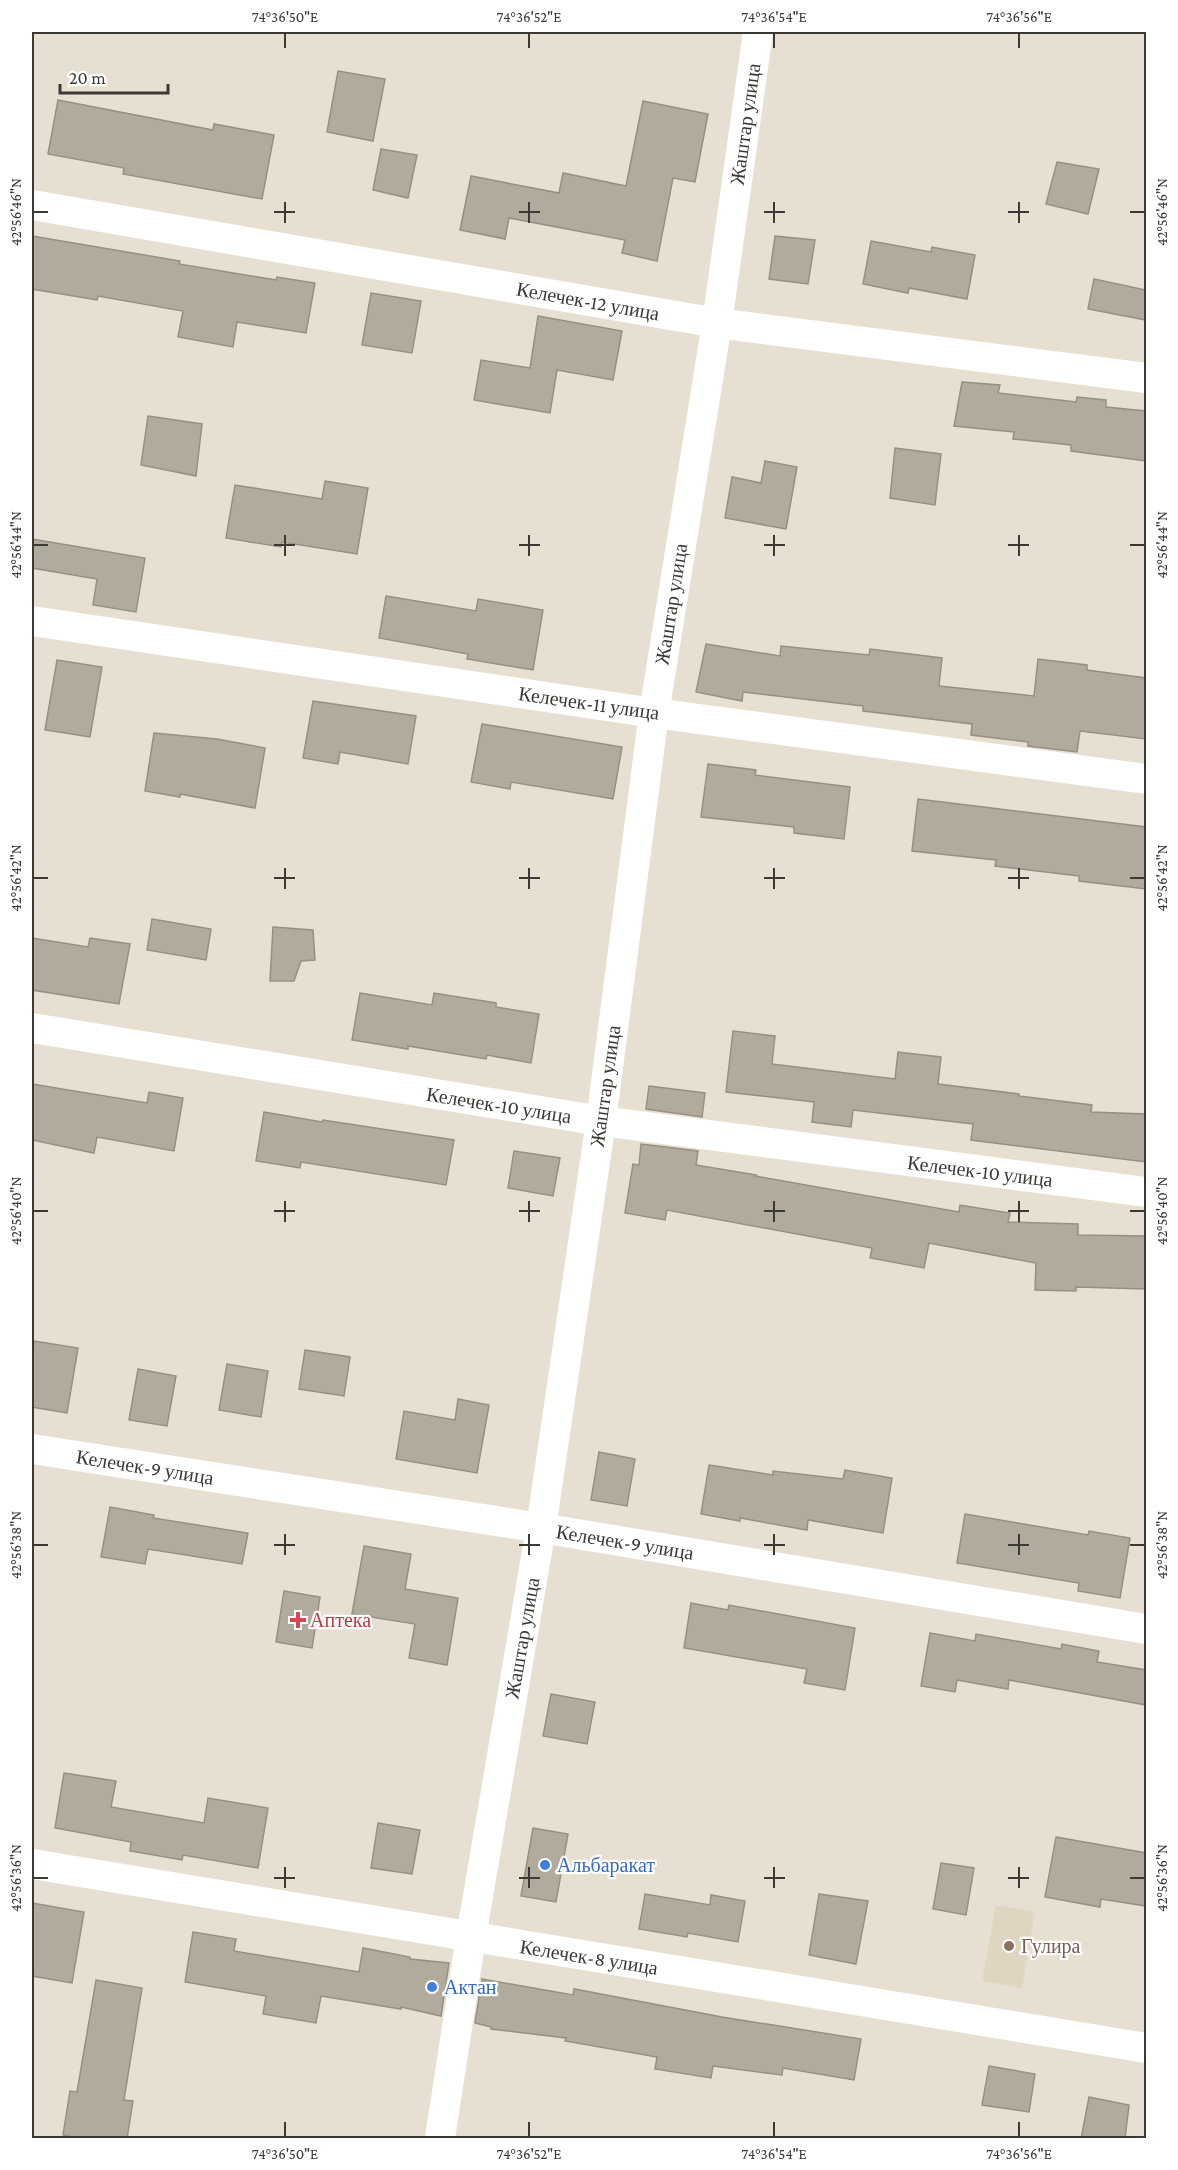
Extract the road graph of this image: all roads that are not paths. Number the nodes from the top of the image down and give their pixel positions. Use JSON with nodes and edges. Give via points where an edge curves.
{"nodes":[{"id":1,"x":758,"y":32,"type":"edge"},
{"id":2,"x":32,"y":205,"type":"edge"},
{"id":3,"x":717,"y":323,"type":"junction"},
{"id":4,"x":1146,"y":378,"type":"edge"},
{"id":5,"x":32,"y":621,"type":"edge"},
{"id":6,"x":654,"y":713,"type":"junction"},
{"id":7,"x":1146,"y":779,"type":"edge"},
{"id":8,"x":32,"y":1028,"type":"edge"},
{"id":9,"x":601,"y":1121,"type":"junction"},
{"id":10,"x":1146,"y":1192,"type":"edge"},
{"id":11,"x":32,"y":1449,"type":"edge"},
{"id":12,"x":541,"y":1528,"type":"junction"},
{"id":13,"x":1146,"y":1629,"type":"edge"},
{"id":14,"x":32,"y":1864,"type":"edge"},
{"id":15,"x":471,"y":1937,"type":"junction"},
{"id":16,"x":1146,"y":2048,"type":"edge"},
{"id":17,"x":441,"y":2139,"type":"edge"}],
"edges":[{"from":1,"to":3,"type":"street","name":"Жаштар улица"},
{"from":2,"to":3,"type":"street","name":"Келечек-12 улица"},
{"from":3,"to":4,"type":"street","name":"Келечек-12 улица"},
{"from":3,"to":6,"type":"street","name":"Жаштар улица"},
{"from":5,"to":6,"type":"street","name":"Келечек-11 улица"},
{"from":6,"to":7,"type":"street","name":"Келечек-11 улица"},
{"from":6,"to":9,"type":"street","name":"Жаштар улица"},
{"from":8,"to":9,"type":"street","name":"Келечек-10 улица"},
{"from":9,"to":10,"type":"street","name":"Келечек-10 улица"},
{"from":9,"to":12,"type":"street","name":"Жаштар улица"},
{"from":11,"to":12,"type":"street","name":"Келечек-9 улица"},
{"from":12,"to":13,"type":"street","name":"Келечек-9 улица"},
{"from":12,"to":15,"type":"street","name":"Жаштар улица"},
{"from":14,"to":15,"type":"street","name":"Келечек-8 улица"},
{"from":15,"to":16,"type":"street","name":"Келечек-8 улица"},
{"from":15,"to":17,"type":"street","name":"Жаштар улица"}]}
